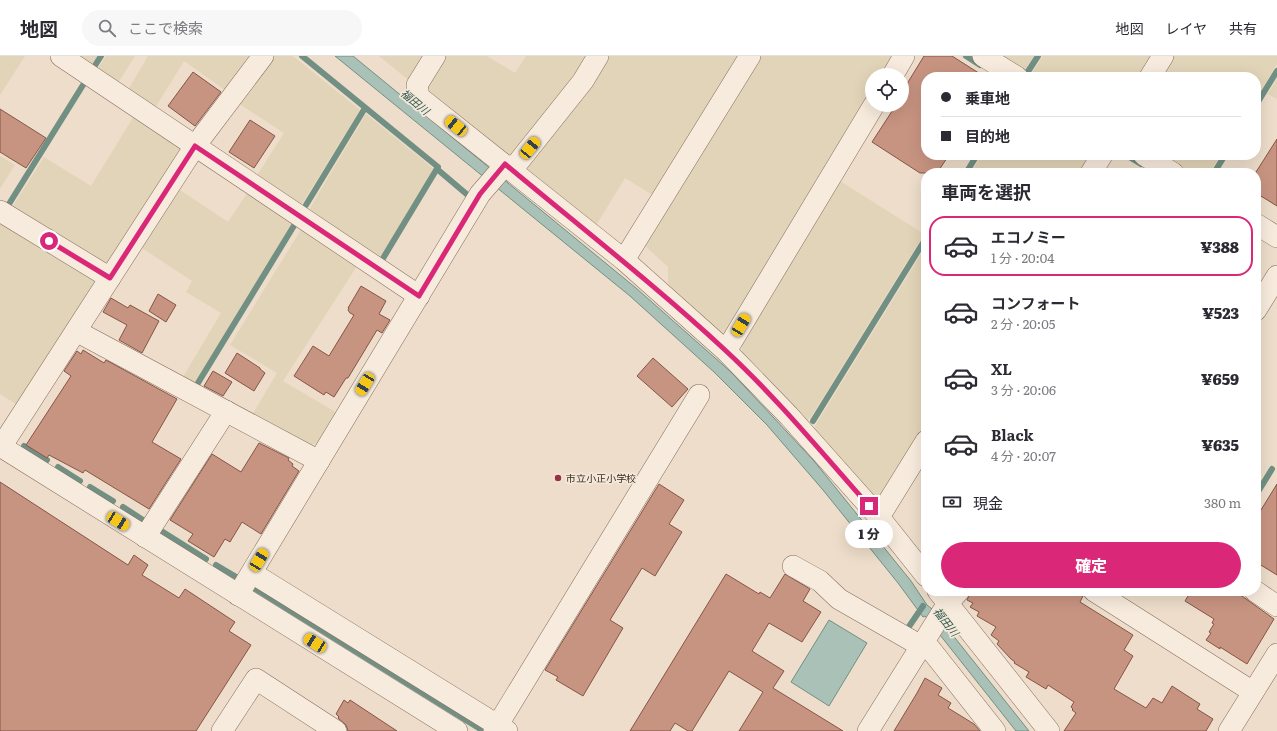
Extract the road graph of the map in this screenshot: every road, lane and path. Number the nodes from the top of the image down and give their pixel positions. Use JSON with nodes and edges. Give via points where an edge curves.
{"nodes":[{"id":1,"x":61,"y":56,"type":"edge"},
{"id":2,"x":263,"y":56,"type":"edge"},
{"id":3,"x":435,"y":56,"type":"edge"},
{"id":4,"x":598,"y":56,"type":"edge"},
{"id":5,"x":750,"y":56,"type":"edge"},
{"id":6,"x":904,"y":56,"type":"edge"},
{"id":7,"x":983,"y":56,"type":"edge"},
{"id":8,"x":1163,"y":56,"type":"edge"},
{"id":9,"x":897,"y":68,"type":"edge"},
{"id":10,"x":1009,"y":72,"type":"edge"},
{"id":11,"x":1153,"y":72,"type":"edge"},
{"id":12,"x":870,"y":112,"type":"edge"},
{"id":13,"x":195,"y":146,"type":"junction"},
{"id":14,"x":1152,"y":160,"type":"edge"},
{"id":15,"x":506,"y":167,"type":"junction"},
{"id":16,"x":1165,"y":168,"type":"edge"},
{"id":17,"x":0,"y":211,"type":"edge"},
{"id":18,"x":1261,"y":227,"type":"edge"},
{"id":19,"x":1277,"y":237,"type":"edge"},
{"id":20,"x":624,"y":260,"type":"junction"},
{"id":21,"x":1277,"y":276,"type":"edge"},
{"id":22,"x":110,"y":278,"type":"junction"},
{"id":23,"x":419,"y":296,"type":"junction"},
{"id":24,"x":1261,"y":302,"type":"edge"},
{"id":25,"x":76,"y":331,"type":"junction"},
{"id":26,"x":726,"y":351,"type":"junction"},
{"id":27,"x":699,"y":395,"type":"dead end"},
{"id":28,"x":226,"y":411,"type":"junction"},
{"id":29,"x":0,"y":447,"type":"edge"},
{"id":30,"x":921,"y":449,"type":"edge"},
{"id":31,"x":319,"y":461,"type":"junction"},
{"id":32,"x":879,"y":518,"type":"junction"},
{"id":33,"x":145,"y":537,"type":"junction"},
{"id":34,"x":793,"y":566,"type":"dead end"},
{"id":35,"x":921,"y":570,"type":"edge"},
{"id":36,"x":252,"y":572,"type":"junction"},
{"id":37,"x":238,"y":595,"type":"junction"},
{"id":38,"x":1261,"y":595,"type":"edge"},
{"id":39,"x":1102,"y":596,"type":"edge"},
{"id":40,"x":947,"y":599,"type":"edge"},
{"id":41,"x":1277,"y":606,"type":"edge"},
{"id":42,"x":925,"y":639,"type":"junction"},
{"id":43,"x":1277,"y":654,"type":"edge"},
{"id":44,"x":1253,"y":692,"type":"junction"},
{"id":45,"x":499,"y":729,"type":"edge"},
{"id":46,"x":222,"y":731,"type":"edge"},
{"id":47,"x":336,"y":731,"type":"edge"},
{"id":48,"x":457,"y":731,"type":"edge"},
{"id":49,"x":868,"y":731,"type":"edge"},
{"id":50,"x":995,"y":731,"type":"edge"},
{"id":51,"x":1049,"y":731,"type":"edge"},
{"id":52,"x":1229,"y":731,"type":"edge"}],
"edges":[{"from":1,"to":13,"type":"street"},
{"from":2,"to":13,"type":"street"},
{"from":3,"to":15,"type":"street","via":[[417,85],[419,96]]},
{"from":4,"to":15,"type":"street","via":[[583,81]]},
{"from":5,"to":20,"type":"street"},
{"from":6,"to":9,"type":"street"},
{"from":7,"to":10,"type":"street"},
{"from":8,"to":11,"type":"street"},
{"from":12,"to":26,"type":"street"},
{"from":13,"to":22,"type":"street"},
{"from":13,"to":23,"type":"street"},
{"from":14,"to":16,"type":"street"},
{"from":15,"to":20,"type":"street"},
{"from":15,"to":23,"type":"street","via":[[480,194]]},
{"from":17,"to":22,"type":"street"},
{"from":18,"to":19,"type":"street"},
{"from":20,"to":26,"type":"street"},
{"from":21,"to":24,"type":"street"},
{"from":22,"to":25,"type":"street"},
{"from":23,"to":31,"type":"street"},
{"from":25,"to":28,"type":"street"},
{"from":25,"to":29,"type":"street"},
{"from":26,"to":32,"type":"street","via":[[789,416]]},
{"from":27,"to":45,"type":"street"},
{"from":28,"to":31,"type":"street"},
{"from":28,"to":33,"type":"street"},
{"from":29,"to":33,"type":"street"},
{"from":30,"to":32,"type":"street"},
{"from":31,"to":36,"type":"street"},
{"from":32,"to":35,"type":"street"},
{"from":33,"to":37,"type":"street"},
{"from":34,"to":42,"type":"street","via":[[820,581],[839,598]]},
{"from":36,"to":37,"type":"street"},
{"from":36,"to":45,"type":"street"},
{"from":37,"to":48,"type":"street"},
{"from":38,"to":41,"type":"street"},
{"from":39,"to":44,"type":"street"},
{"from":40,"to":42,"type":"street"},
{"from":40,"to":51,"type":"street"},
{"from":42,"to":49,"type":"street"},
{"from":42,"to":50,"type":"street"},
{"from":43,"to":44,"type":"street"},
{"from":44,"to":52,"type":"street"},
{"from":46,"to":47,"type":"street","via":[[256,679]]}]}
